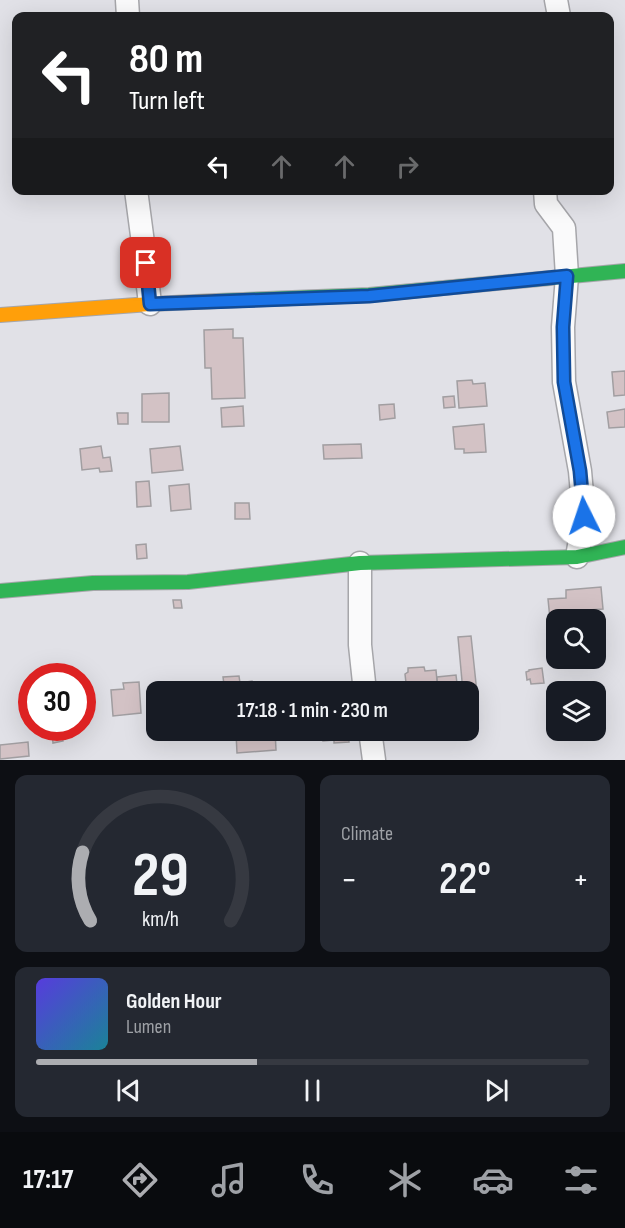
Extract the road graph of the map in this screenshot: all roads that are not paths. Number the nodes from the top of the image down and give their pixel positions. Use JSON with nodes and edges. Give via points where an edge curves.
{"nodes":[{"id":1,"x":137,"y":195,"type":"edge"},
{"id":2,"x":545,"y":195,"type":"edge"},
{"id":3,"x":625,"y":271,"type":"edge"},
{"id":4,"x":567,"y":276,"type":"junction"},
{"id":5,"x":150,"y":304,"type":"junction"},
{"id":6,"x":0,"y":315,"type":"edge"},
{"id":7,"x":625,"y":547,"type":"edge"},
{"id":8,"x":577,"y":556,"type":"junction"},
{"id":9,"x":360,"y":563,"type":"junction"},
{"id":10,"x":0,"y":591,"type":"edge"},
{"id":11,"x":364,"y":681,"type":"edge"},
{"id":12,"x":371,"y":741,"type":"edge"},
{"id":13,"x":374,"y":760,"type":"edge"}],
"edges":[{"from":1,"to":5,"type":"street"},
{"from":2,"to":4,"type":"street","via":[[546,204],[564,228]]},
{"from":3,"to":4,"type":"street"},
{"from":4,"to":5,"type":"street","via":[[369,296]]},
{"from":4,"to":8,"type":"street","via":[[564,382],[584,516]]},
{"from":5,"to":6,"type":"street"},
{"from":7,"to":8,"type":"street"},
{"from":8,"to":9,"type":"street"},
{"from":9,"to":10,"type":"street","via":[[188,582],[93,583]]},
{"from":9,"to":11,"type":"street"},
{"from":12,"to":13,"type":"street"}]}
